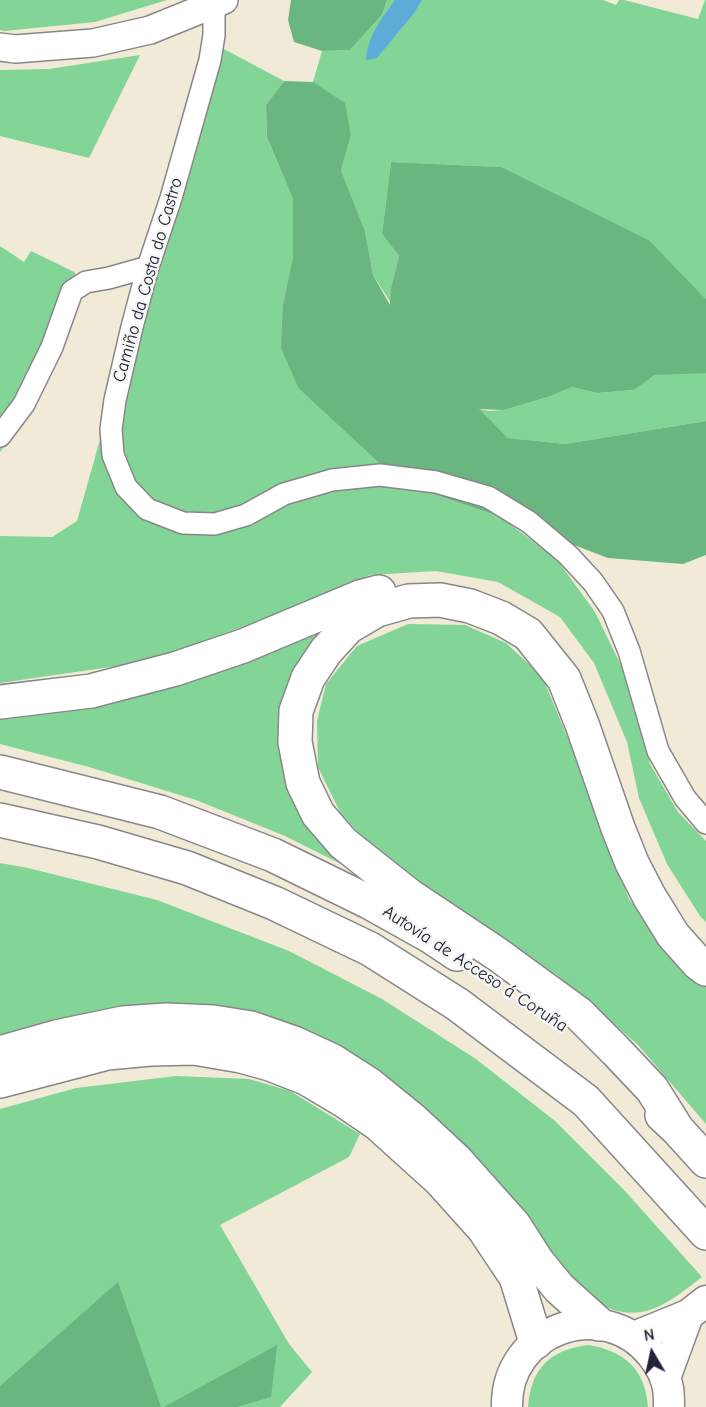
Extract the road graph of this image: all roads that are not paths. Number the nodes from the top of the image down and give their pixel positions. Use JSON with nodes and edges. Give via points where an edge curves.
{"nodes":[{"id":1,"x":219,"y":2,"type":"edge"},
{"id":2,"x":0,"y":47,"type":"edge"},
{"id":3,"x":148,"y":267,"type":"junction"},
{"id":4,"x":0,"y":436,"type":"edge"},
{"id":5,"x":0,"y":702,"type":"edge"},
{"id":6,"x":0,"y":772,"type":"edge"},
{"id":7,"x":0,"y":820,"type":"edge"},
{"id":8,"x":706,"y":823,"type":"edge"},
{"id":9,"x":706,"y":947,"type":"edge"},
{"id":10,"x":706,"y":969,"type":"edge"},
{"id":11,"x":0,"y":1053,"type":"edge"},
{"id":12,"x":0,"y":1081,"type":"edge"},
{"id":13,"x":677,"y":1129,"type":"junction"},
{"id":14,"x":706,"y":1161,"type":"edge"},
{"id":15,"x":706,"y":1233,"type":"edge"},
{"id":16,"x":697,"y":1308,"type":"edge"},
{"id":17,"x":599,"y":1324,"type":"junction"},
{"id":18,"x":634,"y":1337,"type":"junction"},
{"id":19,"x":536,"y":1342,"type":"junction"},
{"id":20,"x":667,"y":1393,"type":"edge"},
{"id":21,"x":507,"y":1407,"type":"edge"}],
"edges":[{"from":1,"to":2,"type":"street","via":[[150,30],[93,43]]},
{"from":1,"to":3,"type":"street","name":"Camiño da Costa do Castro","via":[[210,60]]},
{"from":3,"to":4,"type":"street","via":[[86,282],[72,291],[52,347],[24,405]]},
{"from":3,"to":8,"type":"street","name":"Camiño da Costa do Castro","via":[[111,429],[112,455],[126,487],[147,509],[183,522],[215,524],[246,515],[284,494],[332,480],[380,475],[436,482],[488,497],[529,522],[568,555],[613,611],[658,751],[685,798]]},
{"from":5,"to":9,"type":"highway","via":[[91,691],[175,669],[243,646],[360,597],[405,586],[437,584],[473,591],[509,604],[536,620],[576,668],[605,739],[636,834],[660,887]]},
{"from":6,"to":13,"type":"highway","name":"Autovía de Acceso á Coruña","via":[[160,812],[273,855],[371,903],[430,936],[576,1034]]},
{"from":7,"to":15,"type":"highway","via":[[98,842],[187,868],[274,903],[370,949],[457,1004],[586,1101]]},
{"from":10,"to":13,"type":"highway","via":[[673,935],[649,896],[618,828],[564,679],[528,634],[470,606],[440,600],[409,601],[377,610],[348,627],[326,651],[308,678],[296,711],[303,783],[318,814],[343,843],[410,896],[578,1013],[652,1089]]},
{"from":11,"to":17,"type":"highway","via":[[123,1023],[166,1020],[251,1028],[294,1042],[370,1085],[413,1120],[513,1225],[559,1288]]},
{"from":12,"to":19,"type":"highway","via":[[107,1053],[150,1048],[194,1048],[241,1056],[306,1078],[378,1124],[440,1180],[484,1229],[516,1277]]},
{"from":13,"to":14,"type":"highway","name":"Autovía de Acceso á Coruña"},
{"from":16,"to":18,"type":"main road"},
{"from":16,"to":20,"type":"main road"},
{"from":17,"to":18,"type":"main road"},
{"from":17,"to":19,"type":"main road","via":[[555,1330]]},
{"from":18,"to":20,"type":"main road","via":[[658,1362]]},
{"from":19,"to":21,"type":"main road","via":[[511,1376]]}]}
